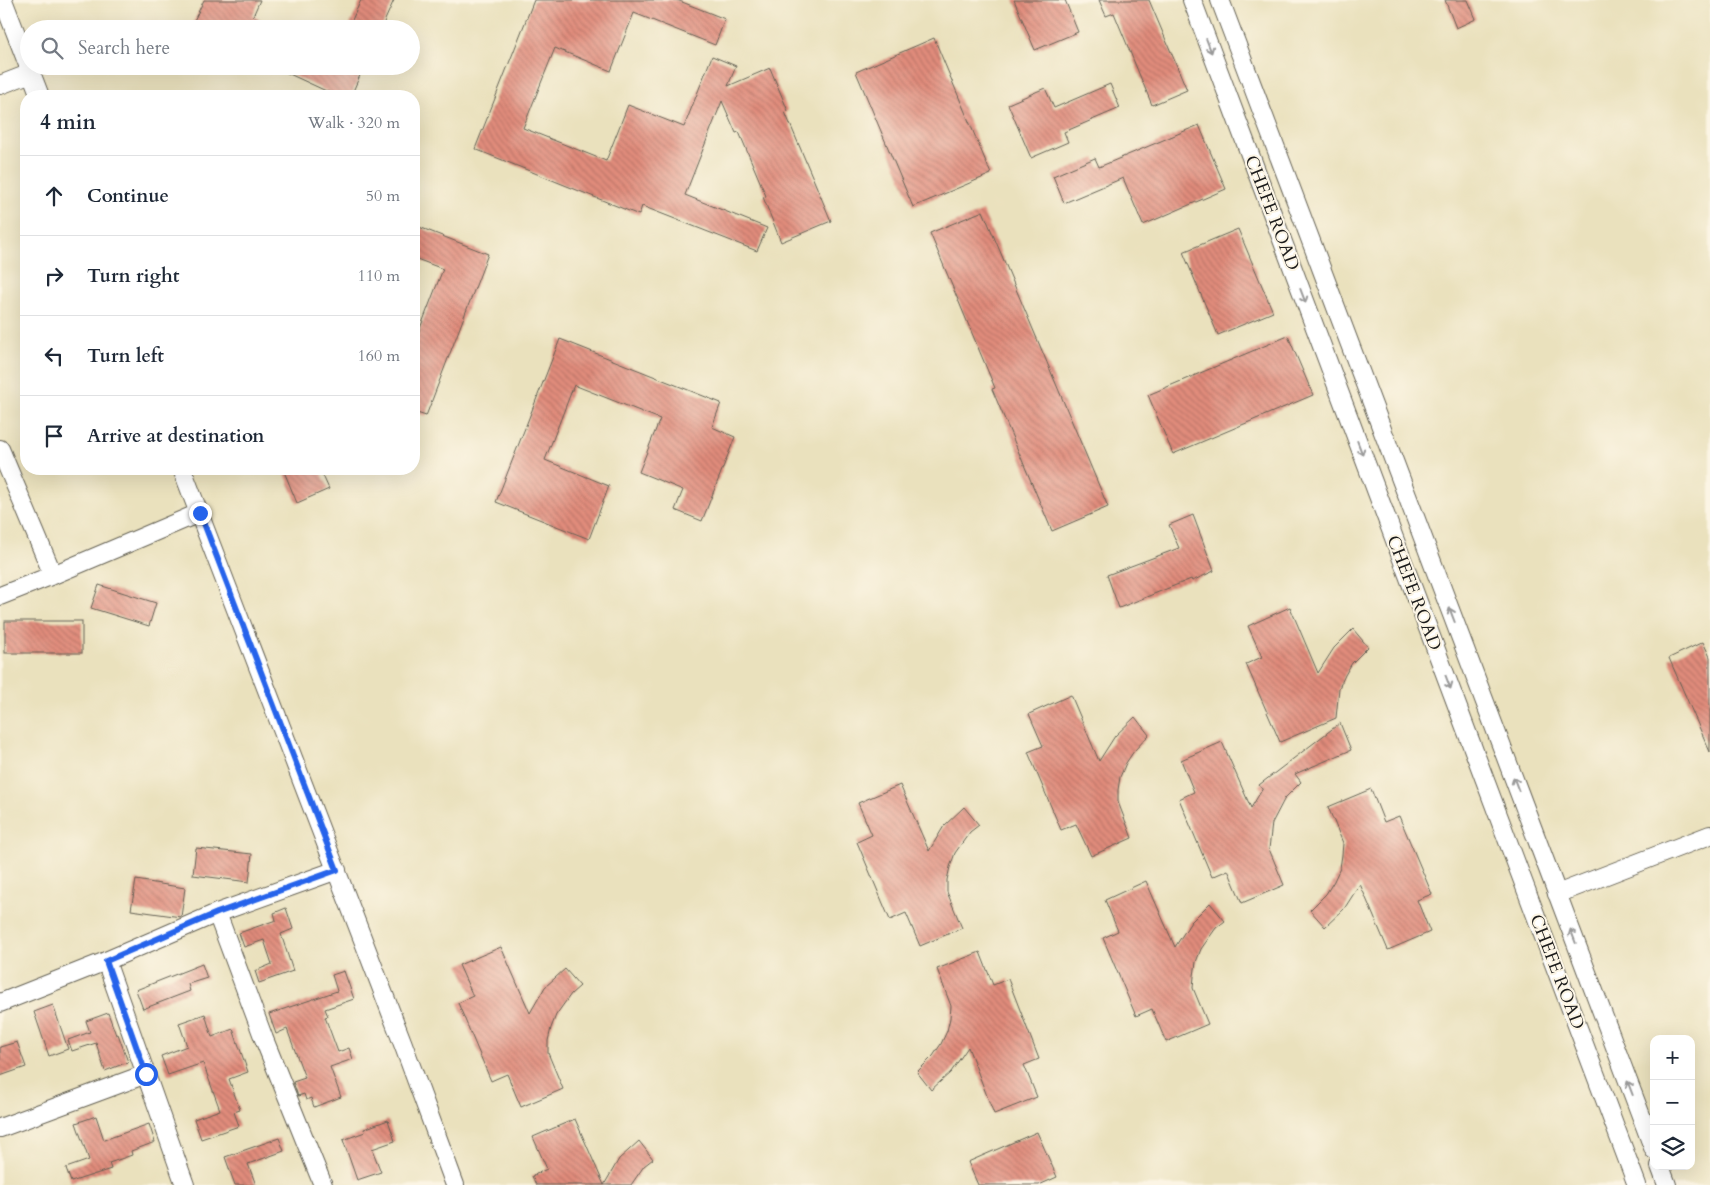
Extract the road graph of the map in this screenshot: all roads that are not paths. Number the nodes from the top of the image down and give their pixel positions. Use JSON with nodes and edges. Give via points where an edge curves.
{"nodes":[{"id":1,"x":3,"y":0,"type":"edge"},
{"id":2,"x":1192,"y":0,"type":"edge"},
{"id":3,"x":1220,"y":0,"type":"edge"},
{"id":4,"x":20,"y":44,"type":"edge"},
{"id":5,"x":26,"y":75,"type":"edge"},
{"id":6,"x":32,"y":75,"type":"edge"},
{"id":7,"x":0,"y":86,"type":"edge"},
{"id":8,"x":38,"y":90,"type":"edge"},
{"id":9,"x":1,"y":456,"type":"edge"},
{"id":10,"x":184,"y":475,"type":"edge"},
{"id":11,"x":200,"y":513,"type":"junction"},
{"id":12,"x":53,"y":575,"type":"junction"},
{"id":13,"x":0,"y":596,"type":"edge"},
{"id":14,"x":1710,"y":835,"type":"edge"},
{"id":15,"x":337,"y":870,"type":"junction"},
{"id":16,"x":1557,"y":894,"type":"junction"},
{"id":17,"x":217,"y":913,"type":"junction"},
{"id":18,"x":106,"y":961,"type":"junction"},
{"id":19,"x":0,"y":1003,"type":"edge"},
{"id":20,"x":146,"y":1074,"type":"junction"},
{"id":21,"x":0,"y":1128,"type":"edge"},
{"id":22,"x":1650,"y":1139,"type":"edge"},
{"id":23,"x":1661,"y":1170,"type":"edge"},
{"id":24,"x":185,"y":1185,"type":"edge"},
{"id":25,"x":323,"y":1185,"type":"edge"},
{"id":26,"x":455,"y":1185,"type":"edge"},
{"id":27,"x":1636,"y":1185,"type":"edge"},
{"id":28,"x":1667,"y":1185,"type":"edge"}],
"edges":[{"from":1,"to":4,"type":"street"},
{"from":2,"to":27,"type":"street","name":"CHEFE ROAD","one_way":true},
{"from":16,"to":3,"type":"street","name":"CHEFE ROAD","one_way":true},
{"from":5,"to":7,"type":"street"},
{"from":6,"to":8,"type":"street"},
{"from":9,"to":12,"type":"street"},
{"from":10,"to":11,"type":"street"},
{"from":11,"to":12,"type":"street"},
{"from":11,"to":15,"type":"street"},
{"from":12,"to":13,"type":"street"},
{"from":14,"to":16,"type":"street"},
{"from":15,"to":17,"type":"street"},
{"from":15,"to":26,"type":"street"},
{"from":22,"to":16,"type":"street","name":"CHEFE ROAD","one_way":true},
{"from":17,"to":18,"type":"street"},
{"from":17,"to":25,"type":"street"},
{"from":18,"to":19,"type":"street"},
{"from":18,"to":20,"type":"street"},
{"from":20,"to":21,"type":"street"},
{"from":20,"to":24,"type":"street"},
{"from":23,"to":28,"type":"street"}]}
